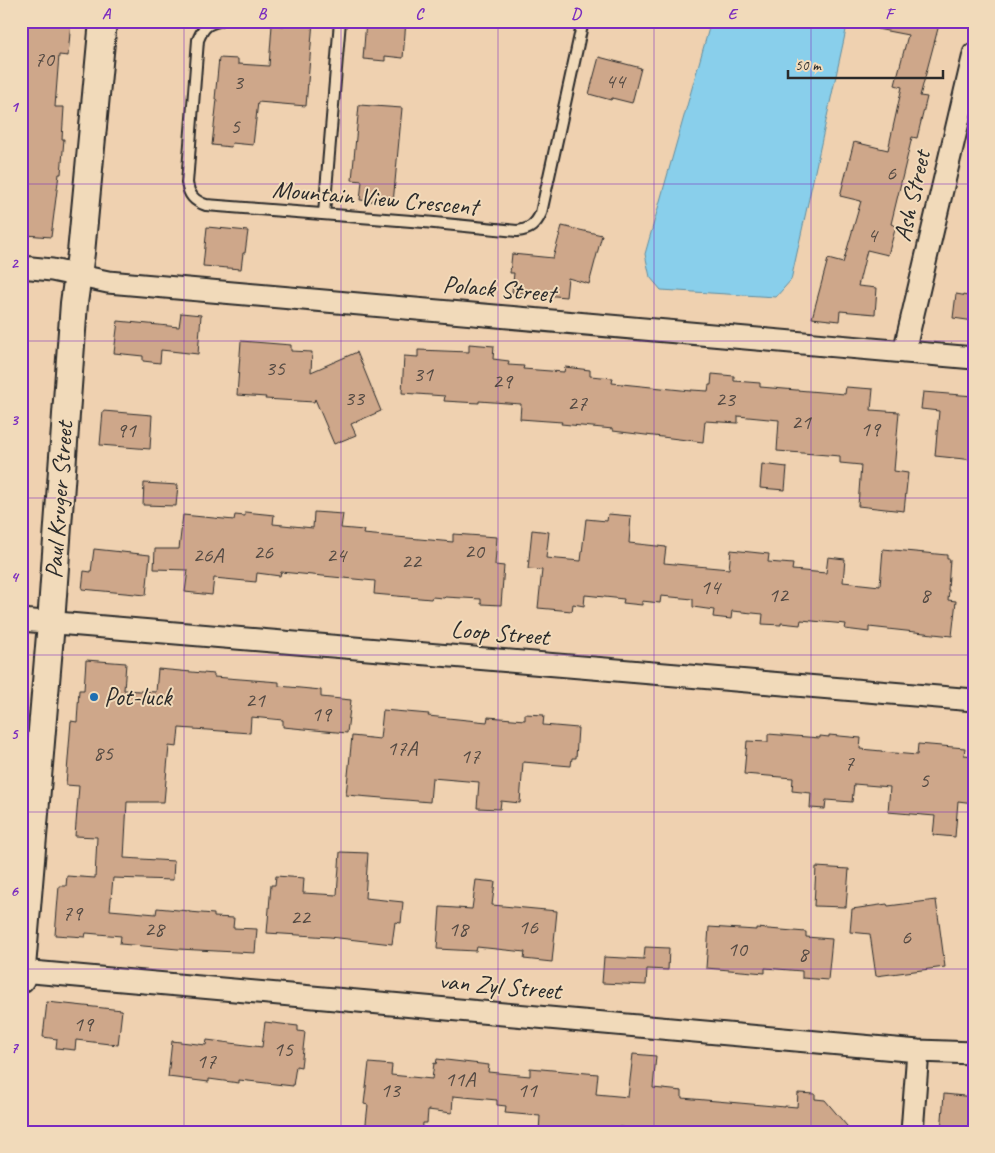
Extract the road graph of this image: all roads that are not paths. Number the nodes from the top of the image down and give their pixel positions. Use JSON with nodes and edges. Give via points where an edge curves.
{"nodes":[{"id":1,"x":103,"y":21,"type":"edge"},
{"id":2,"x":219,"y":21,"type":"edge"},
{"id":3,"x":340,"y":21,"type":"edge"},
{"id":4,"x":583,"y":21,"type":"edge"},
{"id":5,"x":974,"y":54,"type":"edge"},
{"id":6,"x":324,"y":214,"type":"junction"},
{"id":7,"x":21,"y":267,"type":"edge"},
{"id":8,"x":77,"y":276,"type":"junction"},
{"id":9,"x":904,"y":352,"type":"junction"},
{"id":10,"x":974,"y":358,"type":"edge"},
{"id":11,"x":21,"y":620,"type":"edge"},
{"id":12,"x":51,"y":623,"type":"junction"},
{"id":13,"x":974,"y":700,"type":"edge"},
{"id":14,"x":22,"y":971,"type":"edge"},
{"id":15,"x":21,"y":979,"type":"edge"},
{"id":16,"x":918,"y":1051,"type":"junction"},
{"id":17,"x":974,"y":1053,"type":"edge"},
{"id":18,"x":912,"y":1132,"type":"edge"}],
"edges":[{"from":1,"to":8,"type":"street","name":"Paul Kruger Street"},
{"from":2,"to":6,"type":"lane","name":"Mountain View Crescent","via":[[205,27],[198,40],[188,191],[199,203],[206,205]]},
{"from":3,"to":6,"type":"lane"},
{"from":4,"to":6,"type":"lane","name":"Mountain View Crescent","via":[[537,222],[517,232]]},
{"from":5,"to":9,"type":"street","name":"Ash Street"},
{"from":7,"to":8,"type":"street","name":"Polack Street"},
{"from":8,"to":9,"type":"street","name":"Polack Street","via":[[108,282]]},
{"from":8,"to":12,"type":"street","name":"Paul Kruger Street"},
{"from":9,"to":10,"type":"street","name":"Polack Street"},
{"from":11,"to":12,"type":"street","name":"Loop Street"},
{"from":12,"to":13,"type":"street","name":"Loop Street"},
{"from":12,"to":14,"type":"street","name":"Paul Kruger Street"},
{"from":14,"to":15,"type":"street","name":"Paul Kruger Street"},
{"from":14,"to":16,"type":"street","name":"van Zyl Street"},
{"from":16,"to":17,"type":"street","name":"van Zyl Street"},
{"from":16,"to":18,"type":"street"}]}
